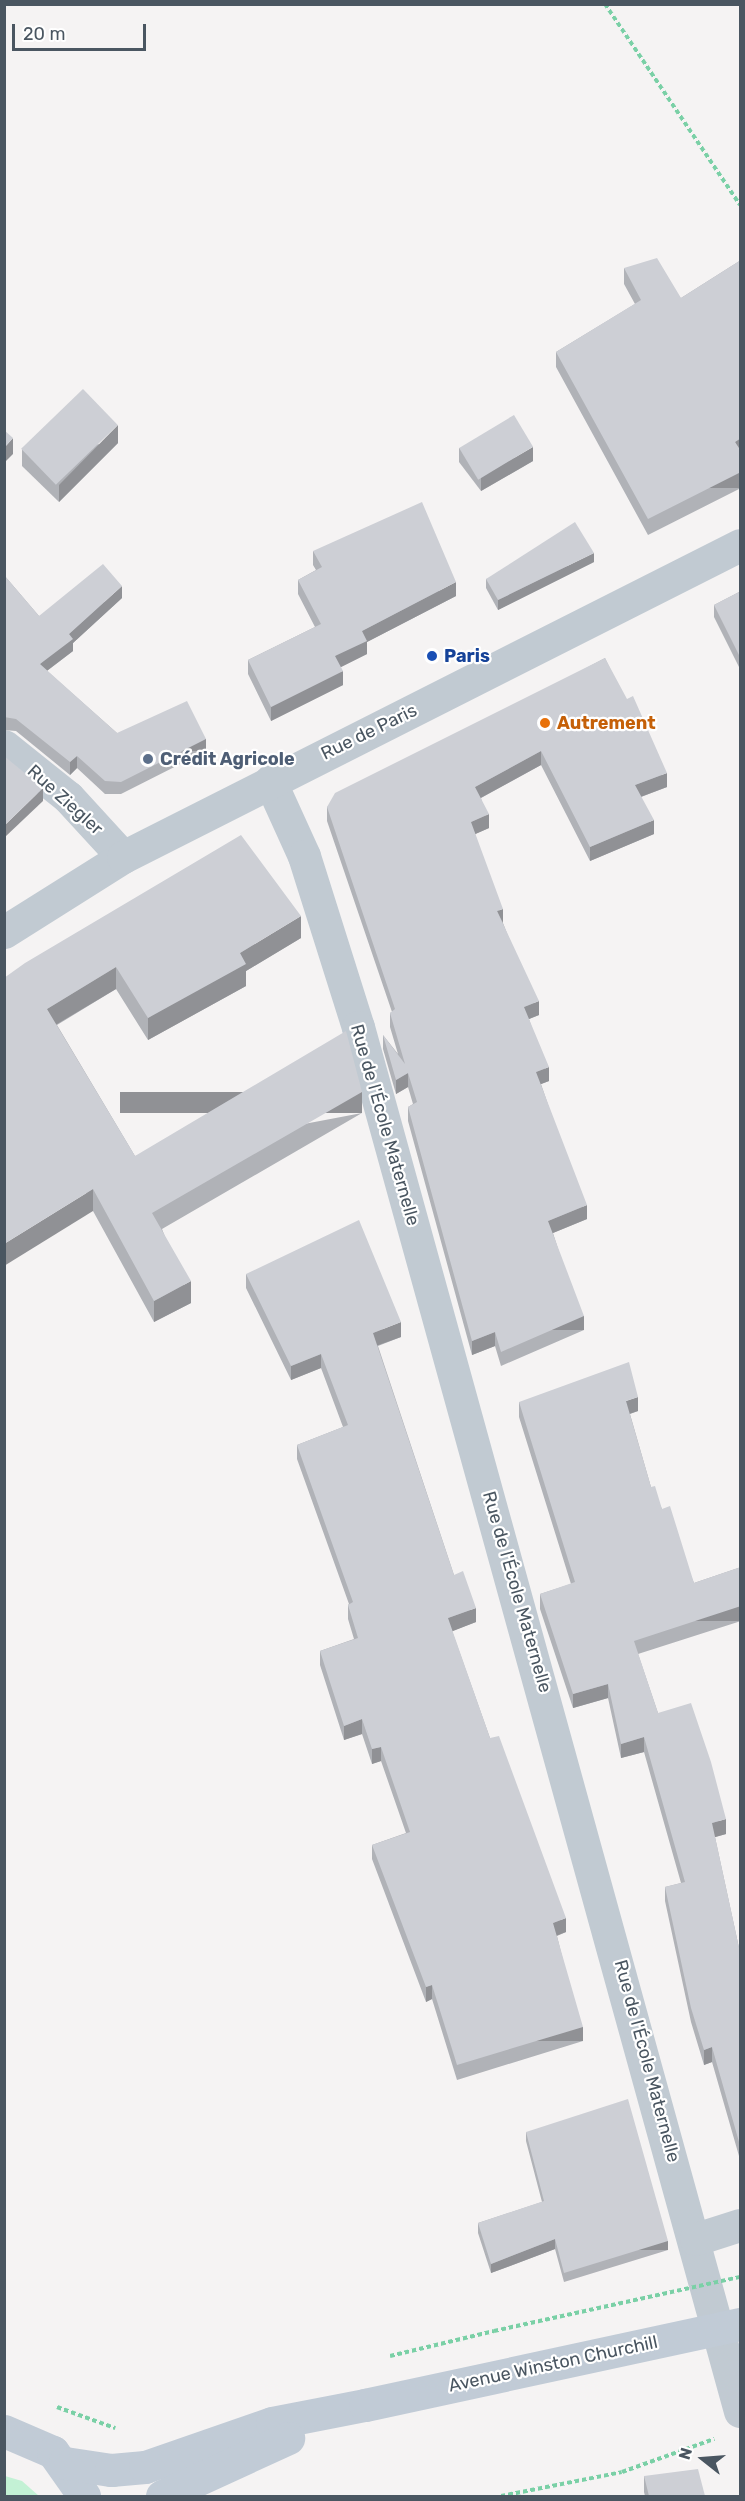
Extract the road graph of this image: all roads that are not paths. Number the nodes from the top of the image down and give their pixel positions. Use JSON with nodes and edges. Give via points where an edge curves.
{"nodes":[{"id":1,"x":741,"y":545,"type":"edge"},
{"id":2,"x":4,"y":746,"type":"edge"},
{"id":3,"x":270,"y":781,"type":"junction"},
{"id":4,"x":123,"y":857,"type":"junction"},
{"id":5,"x":4,"y":932,"type":"edge"},
{"id":6,"x":741,"y":2225,"type":"edge"},
{"id":7,"x":696,"y":2240,"type":"junction"},
{"id":8,"x":741,"y":2324,"type":"edge"},
{"id":9,"x":365,"y":2405,"type":"junction"},
{"id":10,"x":741,"y":2411,"type":"edge"},
{"id":11,"x":4,"y":2432,"type":"edge"},
{"id":12,"x":65,"y":2463,"type":"junction"},
{"id":13,"x":84,"y":2496,"type":"edge"},
{"id":14,"x":162,"y":2496,"type":"edge"}],
"edges":[{"from":1,"to":3,"type":"street","name":"Rue de Paris"},
{"from":2,"to":4,"type":"street","name":"Rue Ziegler","via":[[68,797]]},
{"from":3,"to":4,"type":"street","name":"Rue de Paris"},
{"from":3,"to":7,"type":"street","name":"Rue de l'École Maternelle","via":[[304,856],[340,963]]},
{"from":4,"to":5,"type":"street","name":"Rue de Paris"},
{"from":6,"to":7,"type":"street"},
{"from":7,"to":10,"type":"street","name":"Rue de l'École Maternelle"},
{"from":8,"to":9,"type":"main road","name":"Avenue Winston Churchill","bridge":true},
{"from":9,"to":12,"type":"main road","name":"Avenue Winston Churchill","via":[[272,2423],[145,2467],[111,2470]]},
{"from":9,"to":14,"type":"main road","name":"Avenue Winston Churchill"},
{"from":11,"to":12,"type":"main road","via":[[32,2439]]},
{"from":12,"to":13,"type":"main road"}]}
